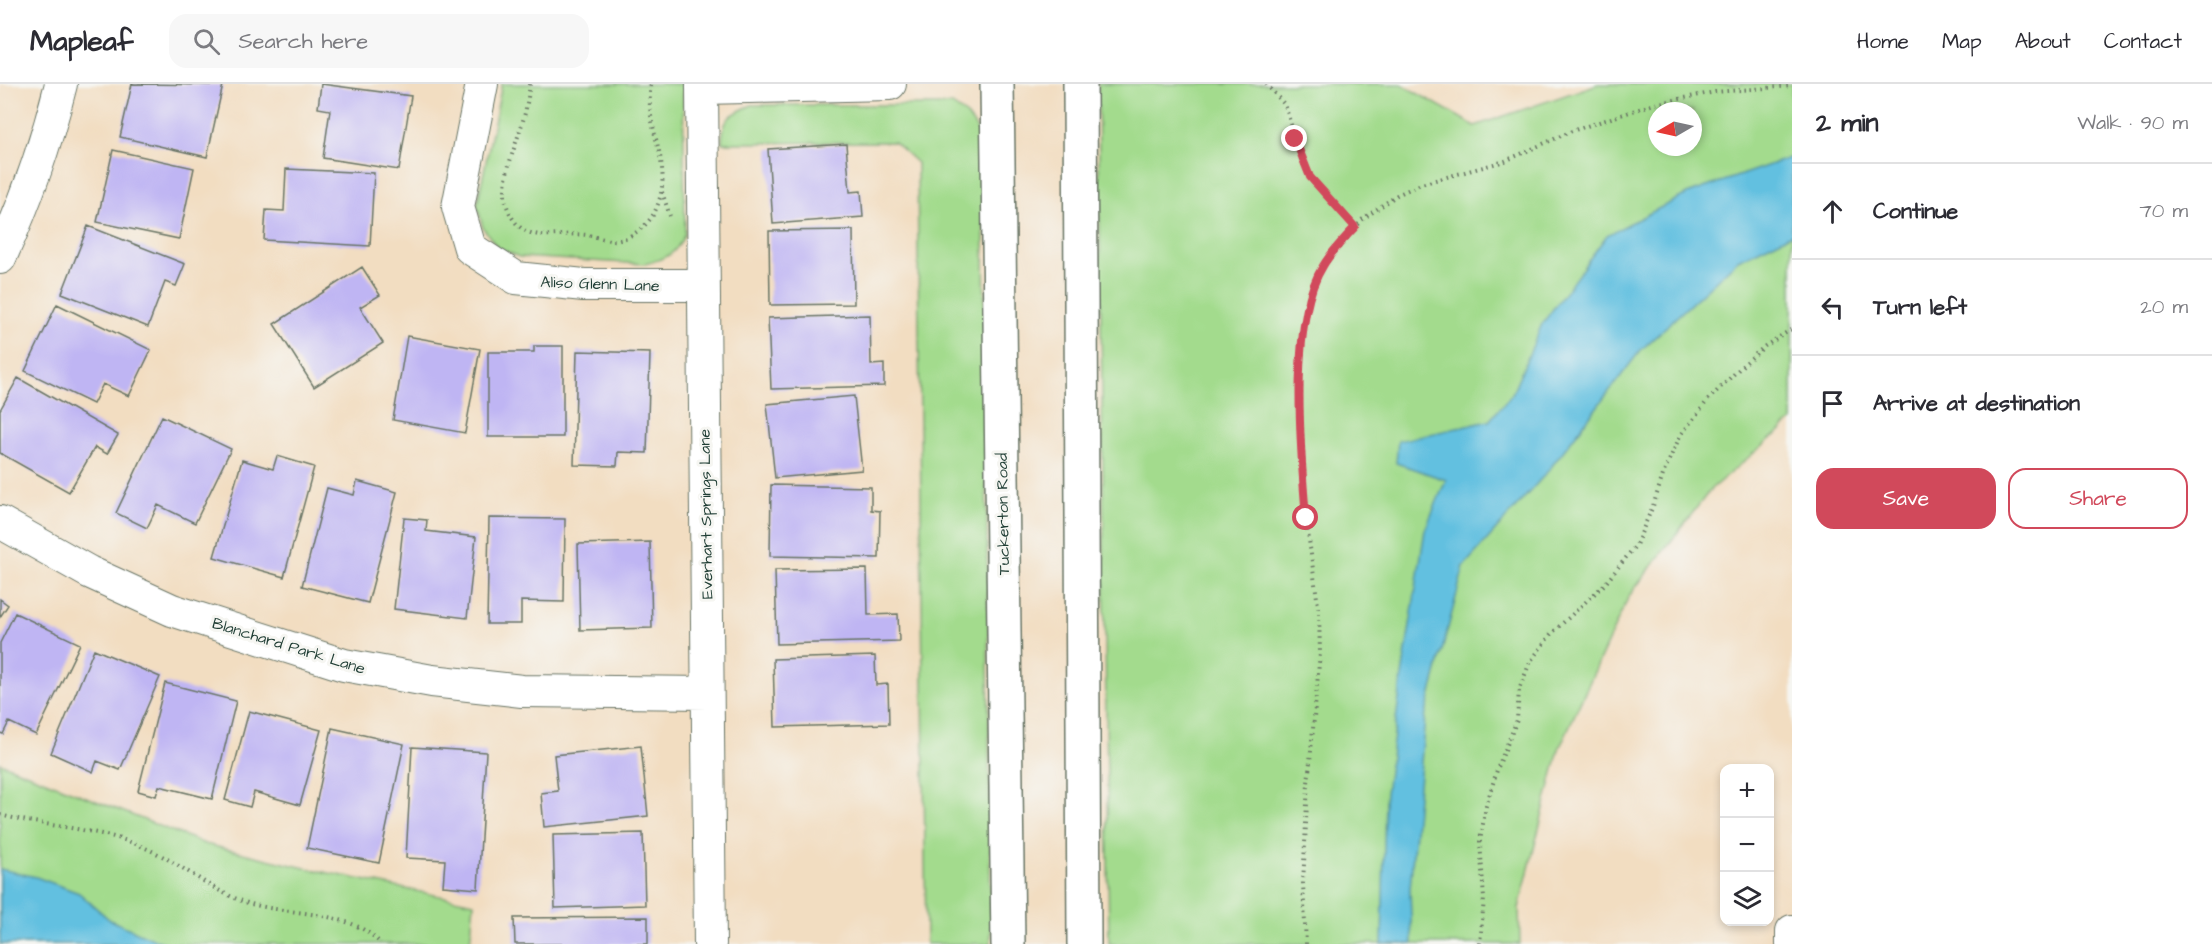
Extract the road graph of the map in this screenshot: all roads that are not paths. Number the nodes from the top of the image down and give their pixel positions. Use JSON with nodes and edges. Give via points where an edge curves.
{"nodes":[{"id":1,"x":61,"y":84,"type":"edge"},
{"id":2,"x":482,"y":84,"type":"edge"},
{"id":3,"x":890,"y":84,"type":"edge"},
{"id":4,"x":996,"y":84,"type":"edge"},
{"id":5,"x":1080,"y":84,"type":"edge"},
{"id":6,"x":702,"y":86,"type":"edge"},
{"id":7,"x":0,"y":258,"type":"edge"},
{"id":8,"x":702,"y":285,"type":"junction"},
{"id":9,"x":0,"y":522,"type":"edge"},
{"id":10,"x":707,"y":693,"type":"junction"},
{"id":11,"x":1792,"y":931,"type":"edge"},
{"id":12,"x":710,"y":944,"type":"edge"},
{"id":13,"x":1008,"y":944,"type":"edge"},
{"id":14,"x":1084,"y":944,"type":"edge"},
{"id":15,"x":1792,"y":944,"type":"edge"}],
"edges":[{"from":1,"to":7,"type":"street","via":[[21,210]]},
{"from":2,"to":8,"type":"street","name":"Aliso Glenn Lane","via":[[458,207],[470,248],[516,278],[584,285]]},
{"from":3,"to":6,"type":"street"},
{"from":4,"to":13,"type":"main road","name":"Tuckerton Road"},
{"from":5,"to":14,"type":"main road"},
{"from":6,"to":8,"type":"street","name":"Everhart Springs Lane"},
{"from":8,"to":10,"type":"street","name":"Everhart Springs Lane"},
{"from":9,"to":10,"type":"street","name":"Blanchard Park Lane","via":[[89,572],[172,610],[344,664],[432,681],[522,691]]},
{"from":10,"to":12,"type":"street","name":"Everhart Springs Lane"},
{"from":11,"to":15,"type":"street"}]}
